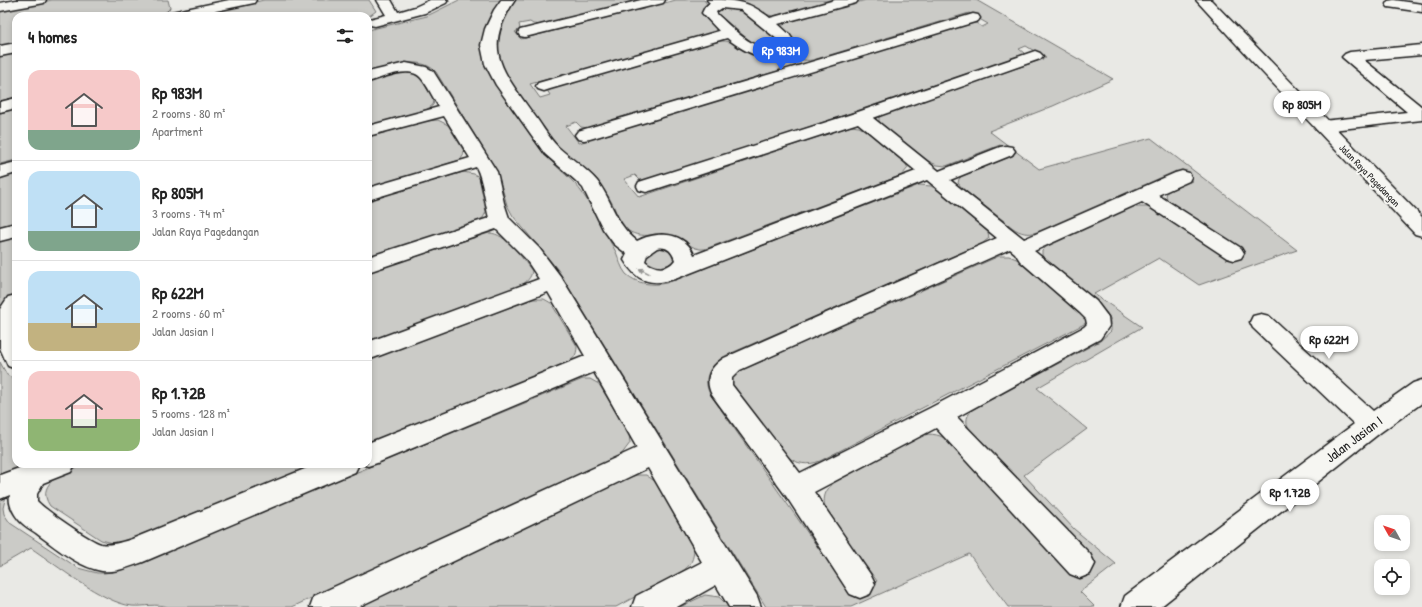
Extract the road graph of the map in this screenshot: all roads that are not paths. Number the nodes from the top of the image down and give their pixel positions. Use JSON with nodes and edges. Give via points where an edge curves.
{"nodes":[{"id":1,"x":39,"y":0,"type":"edge"},
{"id":2,"x":249,"y":0,"type":"edge"},
{"id":3,"x":384,"y":0,"type":"edge"},
{"id":4,"x":441,"y":0,"type":"edge"},
{"id":5,"x":508,"y":0,"type":"edge"},
{"id":6,"x":658,"y":0,"type":"edge"},
{"id":7,"x":851,"y":0,"type":"edge"},
{"id":8,"x":1203,"y":0,"type":"edge"},
{"id":9,"x":716,"y":2,"type":"edge"},
{"id":10,"x":1393,"y":4,"type":"dead end"},
{"id":11,"x":0,"y":7,"type":"edge"},
{"id":12,"x":190,"y":8,"type":"edge"},
{"id":13,"x":1422,"y":8,"type":"edge"},
{"id":14,"x":394,"y":17,"type":"junction"},
{"id":15,"x":972,"y":18,"type":"dead end"},
{"id":16,"x":375,"y":22,"type":"dead end"},
{"id":17,"x":767,"y":24,"type":"junction"},
{"id":18,"x":525,"y":33,"type":"dead end"},
{"id":19,"x":730,"y":34,"type":"junction"},
{"id":20,"x":12,"y":49,"type":"edge"},
{"id":21,"x":1422,"y":50,"type":"edge"},
{"id":22,"x":778,"y":51,"type":"junction"},
{"id":23,"x":0,"y":52,"type":"edge"},
{"id":24,"x":1034,"y":56,"type":"dead end"},
{"id":25,"x":800,"y":69,"type":"junction"},
{"id":26,"x":372,"y":75,"type":"edge"},
{"id":27,"x":544,"y":86,"type":"dead end"},
{"id":28,"x":12,"y":104,"type":"edge"},
{"id":29,"x":0,"y":107,"type":"edge"},
{"id":30,"x":450,"y":109,"type":"junction"},
{"id":31,"x":1422,"y":115,"type":"edge"},
{"id":32,"x":861,"y":117,"type":"junction"},
{"id":33,"x":1323,"y":126,"type":"junction"},
{"id":34,"x":372,"y":130,"type":"edge"},
{"id":35,"x":584,"y":135,"type":"dead end"},
{"id":36,"x":1006,"y":151,"type":"dead end"},
{"id":37,"x":481,"y":160,"type":"junction"},
{"id":38,"x":12,"y":169,"type":"edge"},
{"id":39,"x":0,"y":172,"type":"edge"},
{"id":40,"x":933,"y":176,"type":"junction"},
{"id":41,"x":1182,"y":177,"type":"dead end"},
{"id":42,"x":646,"y":186,"type":"dead end"},
{"id":43,"x":372,"y":193,"type":"edge"},
{"id":44,"x":1143,"y":194,"type":"junction"},
{"id":45,"x":500,"y":221,"type":"junction"},
{"id":46,"x":1422,"y":229,"type":"edge"},
{"id":47,"x":12,"y":231,"type":"edge"},
{"id":48,"x":0,"y":234,"type":"edge"},
{"id":49,"x":1017,"y":244,"type":"junction"},
{"id":50,"x":636,"y":252,"type":"junction"},
{"id":51,"x":1234,"y":253,"type":"dead end"},
{"id":52,"x":372,"y":264,"type":"edge"},
{"id":53,"x":680,"y":268,"type":"junction"},
{"id":54,"x":553,"y":282,"type":"junction"},
{"id":55,"x":12,"y":306,"type":"edge"},
{"id":56,"x":1261,"y":322,"type":"dead end"},
{"id":57,"x":12,"y":350,"type":"edge"},
{"id":58,"x":372,"y":350,"type":"edge"},
{"id":59,"x":599,"y":360,"type":"junction"},
{"id":60,"x":1422,"y":390,"type":"edge"},
{"id":61,"x":939,"y":414,"type":"junction"},
{"id":62,"x":1372,"y":425,"type":"junction"},
{"id":63,"x":372,"y":453,"type":"edge"},
{"id":64,"x":654,"y":453,"type":"junction"},
{"id":65,"x":51,"y":468,"type":"edge"},
{"id":66,"x":336,"y":468,"type":"edge"},
{"id":67,"x":34,"y":474,"type":"junction"},
{"id":68,"x":0,"y":487,"type":"edge"},
{"id":69,"x":796,"y":488,"type":"junction"},
{"id":70,"x":1080,"y":564,"type":"dead end"},
{"id":71,"x":720,"y":567,"type":"junction"},
{"id":72,"x":860,"y":584,"type":"dead end"},
{"id":73,"x":325,"y":607,"type":"edge"},
{"id":74,"x":647,"y":607,"type":"edge"},
{"id":75,"x":746,"y":607,"type":"edge"},
{"id":76,"x":1136,"y":607,"type":"edge"}],
"edges":[{"from":1,"to":11,"type":"street"},
{"from":2,"to":12,"type":"street"},
{"from":3,"to":14,"type":"street"},
{"from":4,"to":14,"type":"street","via":[[420,10]]},
{"from":5,"to":50,"type":"street","via":[[492,29],[489,45],[493,64],[504,85],[551,150],[591,186],[610,224]]},
{"from":6,"to":18,"type":"street"},
{"from":7,"to":17,"type":"street"},
{"from":8,"to":33,"type":"street","name":"Jalan Raya Pagedangan"},
{"from":9,"to":17,"type":"street","via":[[741,5]]},
{"from":9,"to":19,"type":"street","via":[[710,13]]},
{"from":10,"to":13,"type":"street"},
{"from":14,"to":16,"type":"street"},
{"from":15,"to":25,"type":"street"},
{"from":17,"to":22,"type":"street","via":[[786,40],[786,44]]},
{"from":19,"to":22,"type":"street","via":[[754,50]]},
{"from":19,"to":27,"type":"street"},
{"from":20,"to":23,"type":"street"},
{"from":21,"to":31,"type":"street","via":[[1350,57]]},
{"from":22,"to":25,"type":"street"},
{"from":24,"to":32,"type":"street"},
{"from":25,"to":35,"type":"street"},
{"from":26,"to":30,"type":"street","via":[[408,67],[421,69]]},
{"from":28,"to":29,"type":"street"},
{"from":30,"to":34,"type":"street"},
{"from":30,"to":37,"type":"street"},
{"from":31,"to":33,"type":"street"},
{"from":32,"to":40,"type":"street"},
{"from":32,"to":42,"type":"street"},
{"from":33,"to":46,"type":"street","name":"Jalan Raya Pagedangan"},
{"from":36,"to":40,"type":"street"},
{"from":37,"to":43,"type":"street"},
{"from":37,"to":45,"type":"street","via":[[488,172]]},
{"from":38,"to":39,"type":"street"},
{"from":40,"to":49,"type":"street"},
{"from":40,"to":53,"type":"street"},
{"from":41,"to":44,"type":"street"},
{"from":44,"to":49,"type":"street"},
{"from":44,"to":51,"type":"street"},
{"from":45,"to":52,"type":"street"},
{"from":45,"to":54,"type":"street","via":[[532,253]]},
{"from":47,"to":48,"type":"street"},
{"from":49,"to":61,"type":"street","via":[[1027,256],[1088,307],[1097,317],[1098,326],[1092,333]]},
{"from":49,"to":69,"type":"street","via":[[732,364],[721,372],[721,388]]},
{"from":53,"to":50,"type":"street","one_way":true,"via":[[671,274],[658,276],[646,273],[637,268],[634,260]]},
{"from":50,"to":53,"type":"street","via":[[644,245],[655,241],[667,241],[678,245],[684,252],[685,260]]},
{"from":54,"to":58,"type":"street"},
{"from":54,"to":59,"type":"street"},
{"from":55,"to":57,"type":"street","via":[[2,317],[2,324]]},
{"from":56,"to":62,"type":"street"},
{"from":59,"to":63,"type":"street"},
{"from":59,"to":64,"type":"street"},
{"from":60,"to":62,"type":"street","name":"Jalan Jasian I"},
{"from":61,"to":69,"type":"street"},
{"from":61,"to":70,"type":"street"},
{"from":62,"to":76,"type":"street","name":"Jalan Jasian I"},
{"from":64,"to":71,"type":"street"},
{"from":64,"to":73,"type":"street"},
{"from":65,"to":67,"type":"street"},
{"from":66,"to":67,"type":"street","via":[[133,552],[112,557],[99,557],[87,551],[24,507],[22,500]]},
{"from":67,"to":68,"type":"street"},
{"from":69,"to":72,"type":"street"},
{"from":71,"to":74,"type":"street"},
{"from":71,"to":75,"type":"street"}]}
